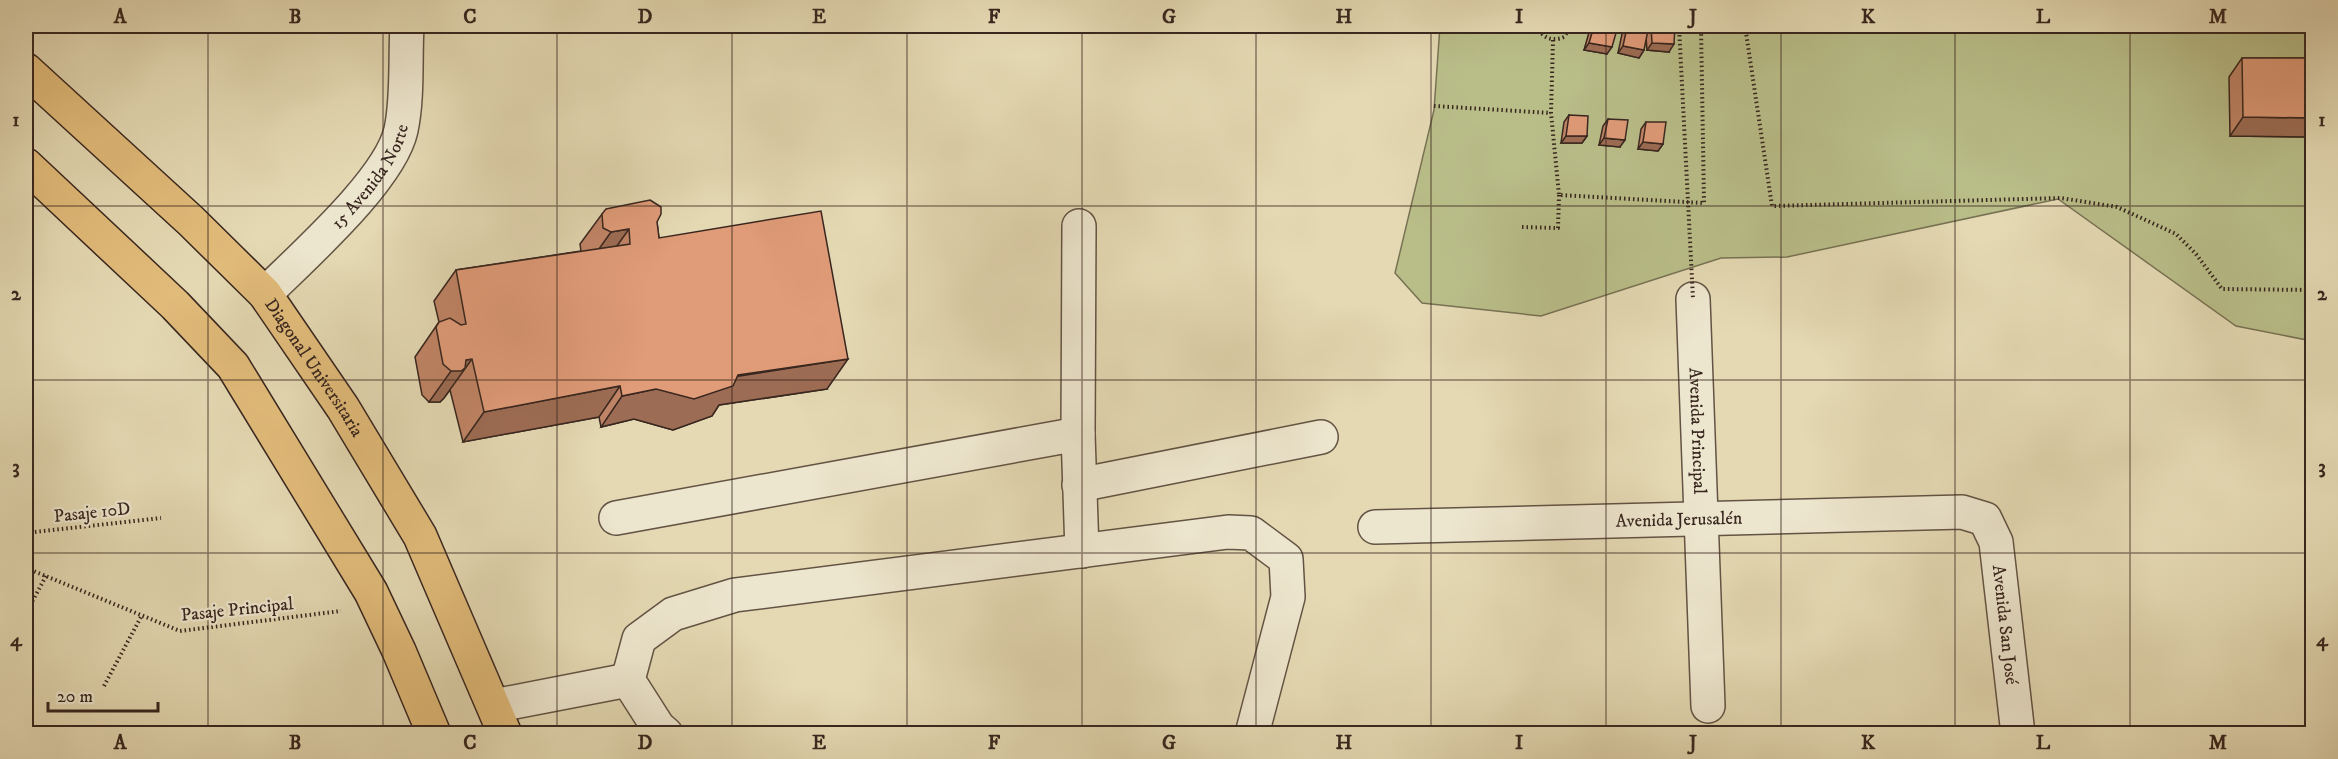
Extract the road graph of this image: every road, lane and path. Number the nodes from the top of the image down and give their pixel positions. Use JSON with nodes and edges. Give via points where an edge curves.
{"nodes":[{"id":1,"x":407,"y":26,"type":"edge"},
{"id":2,"x":1537,"y":26,"type":"edge"},
{"id":3,"x":1571,"y":26,"type":"edge"},
{"id":4,"x":1679,"y":26,"type":"edge"},
{"id":5,"x":1701,"y":26,"type":"edge"},
{"id":6,"x":1745,"y":26,"type":"edge"},
{"id":7,"x":1553,"y":40,"type":"junction"},
{"id":8,"x":26,"y":70,"type":"edge"},
{"id":9,"x":1434,"y":106,"type":"dead end"},
{"id":10,"x":1551,"y":113,"type":"junction"},
{"id":11,"x":26,"y":165,"type":"edge"},
{"id":12,"x":1559,"y":195,"type":"junction"},
{"id":13,"x":1079,"y":226,"type":"dead end"},
{"id":14,"x":1522,"y":227,"type":"dead end"},
{"id":15,"x":2313,"y":290,"type":"edge"},
{"id":16,"x":265,"y":294,"type":"junction"},
{"id":17,"x":1693,"y":299,"type":"joint"},
{"id":18,"x":1078,"y":434,"type":"junction"},
{"id":19,"x":1321,"y":436,"type":"dead end"},
{"id":20,"x":1079,"y":484,"type":"junction"},
{"id":21,"x":161,"y":518,"type":"dead end"},
{"id":22,"x":616,"y":518,"type":"dead end"},
{"id":23,"x":1701,"y":519,"type":"junction"},
{"id":24,"x":1984,"y":519,"type":"joint"},
{"id":25,"x":1374,"y":527,"type":"dead end"},
{"id":26,"x":26,"y":533,"type":"edge"},
{"id":27,"x":1082,"y":551,"type":"junction"},
{"id":28,"x":26,"y":567,"type":"edge"},
{"id":29,"x":46,"y":576,"type":"junction"},
{"id":30,"x":342,"y":611,"type":"dead end"},
{"id":31,"x":26,"y":613,"type":"edge"},
{"id":32,"x":142,"y":615,"type":"junction"},
{"id":33,"x":628,"y":680,"type":"junction"},
{"id":34,"x":104,"y":686,"type":"dead end"},
{"id":35,"x":1708,"y":706,"type":"dead end"},
{"id":36,"x":498,"y":717,"type":"edge"},
{"id":37,"x":434,"y":734,"type":"edge"},
{"id":38,"x":527,"y":734,"type":"edge"},
{"id":39,"x":666,"y":734,"type":"edge"},
{"id":40,"x":1252,"y":734,"type":"edge"},
{"id":41,"x":2018,"y":734,"type":"edge"}],
"edges":[{"from":1,"to":16,"type":"street","name":"15 Avenida Norte","via":[[401,131],[390,155],[370,187]]},
{"from":2,"to":7,"type":"path","via":[[1542,35]]},
{"from":3,"to":7,"type":"path","via":[[1564,37]]},
{"from":4,"to":17,"type":"path","bridge":true},
{"from":5,"to":12,"type":"path","via":[[1704,203]]},
{"from":6,"to":15,"type":"path","via":[[1772,206],[2061,198],[2116,207],[2176,234],[2222,289]]},
{"from":7,"to":10,"type":"path"},
{"from":8,"to":16,"type":"main road","name":"Diagonal Universitaria"},
{"from":9,"to":10,"type":"path"},
{"from":10,"to":12,"type":"path"},
{"from":11,"to":37,"type":"main road","via":[[175,305],[233,366],[370,592]]},
{"from":12,"to":14,"type":"path","via":[[1558,228]]},
{"from":13,"to":18,"type":"street"},
{"from":16,"to":36,"type":"main road","name":"Diagonal Universitaria","via":[[343,408],[420,536]]},
{"from":17,"to":23,"type":"street","name":"Avenida Principal"},
{"from":18,"to":20,"type":"street"},
{"from":18,"to":22,"type":"street"},
{"from":19,"to":20,"type":"street"},
{"from":20,"to":27,"type":"street"},
{"from":21,"to":26,"type":"path","name":"Pasaje 10D"},
{"from":23,"to":24,"type":"street","name":"Avenida Jerusalén","via":[[1962,512]]},
{"from":23,"to":25,"type":"street","name":"Avenida Jerusalén"},
{"from":23,"to":35,"type":"street","name":"Avenida Principal"},
{"from":24,"to":41,"type":"street","name":"Avenida San José","via":[[1996,542]]},
{"from":27,"to":33,"type":"street","via":[[735,595],[698,605],[673,614],[639,639]]},
{"from":27,"to":40,"type":"street","via":[[1228,532],[1251,533],[1286,559],[1288,597]]},
{"from":28,"to":29,"type":"path","name":"Pasaje Principal"},
{"from":29,"to":31,"type":"path"},
{"from":29,"to":32,"type":"path","name":"Pasaje Principal"},
{"from":30,"to":32,"type":"path","name":"Pasaje Principal","via":[[180,631]]},
{"from":32,"to":34,"type":"path"},
{"from":33,"to":36,"type":"street"},
{"from":33,"to":39,"type":"street"},
{"from":36,"to":38,"type":"main road"}]}
